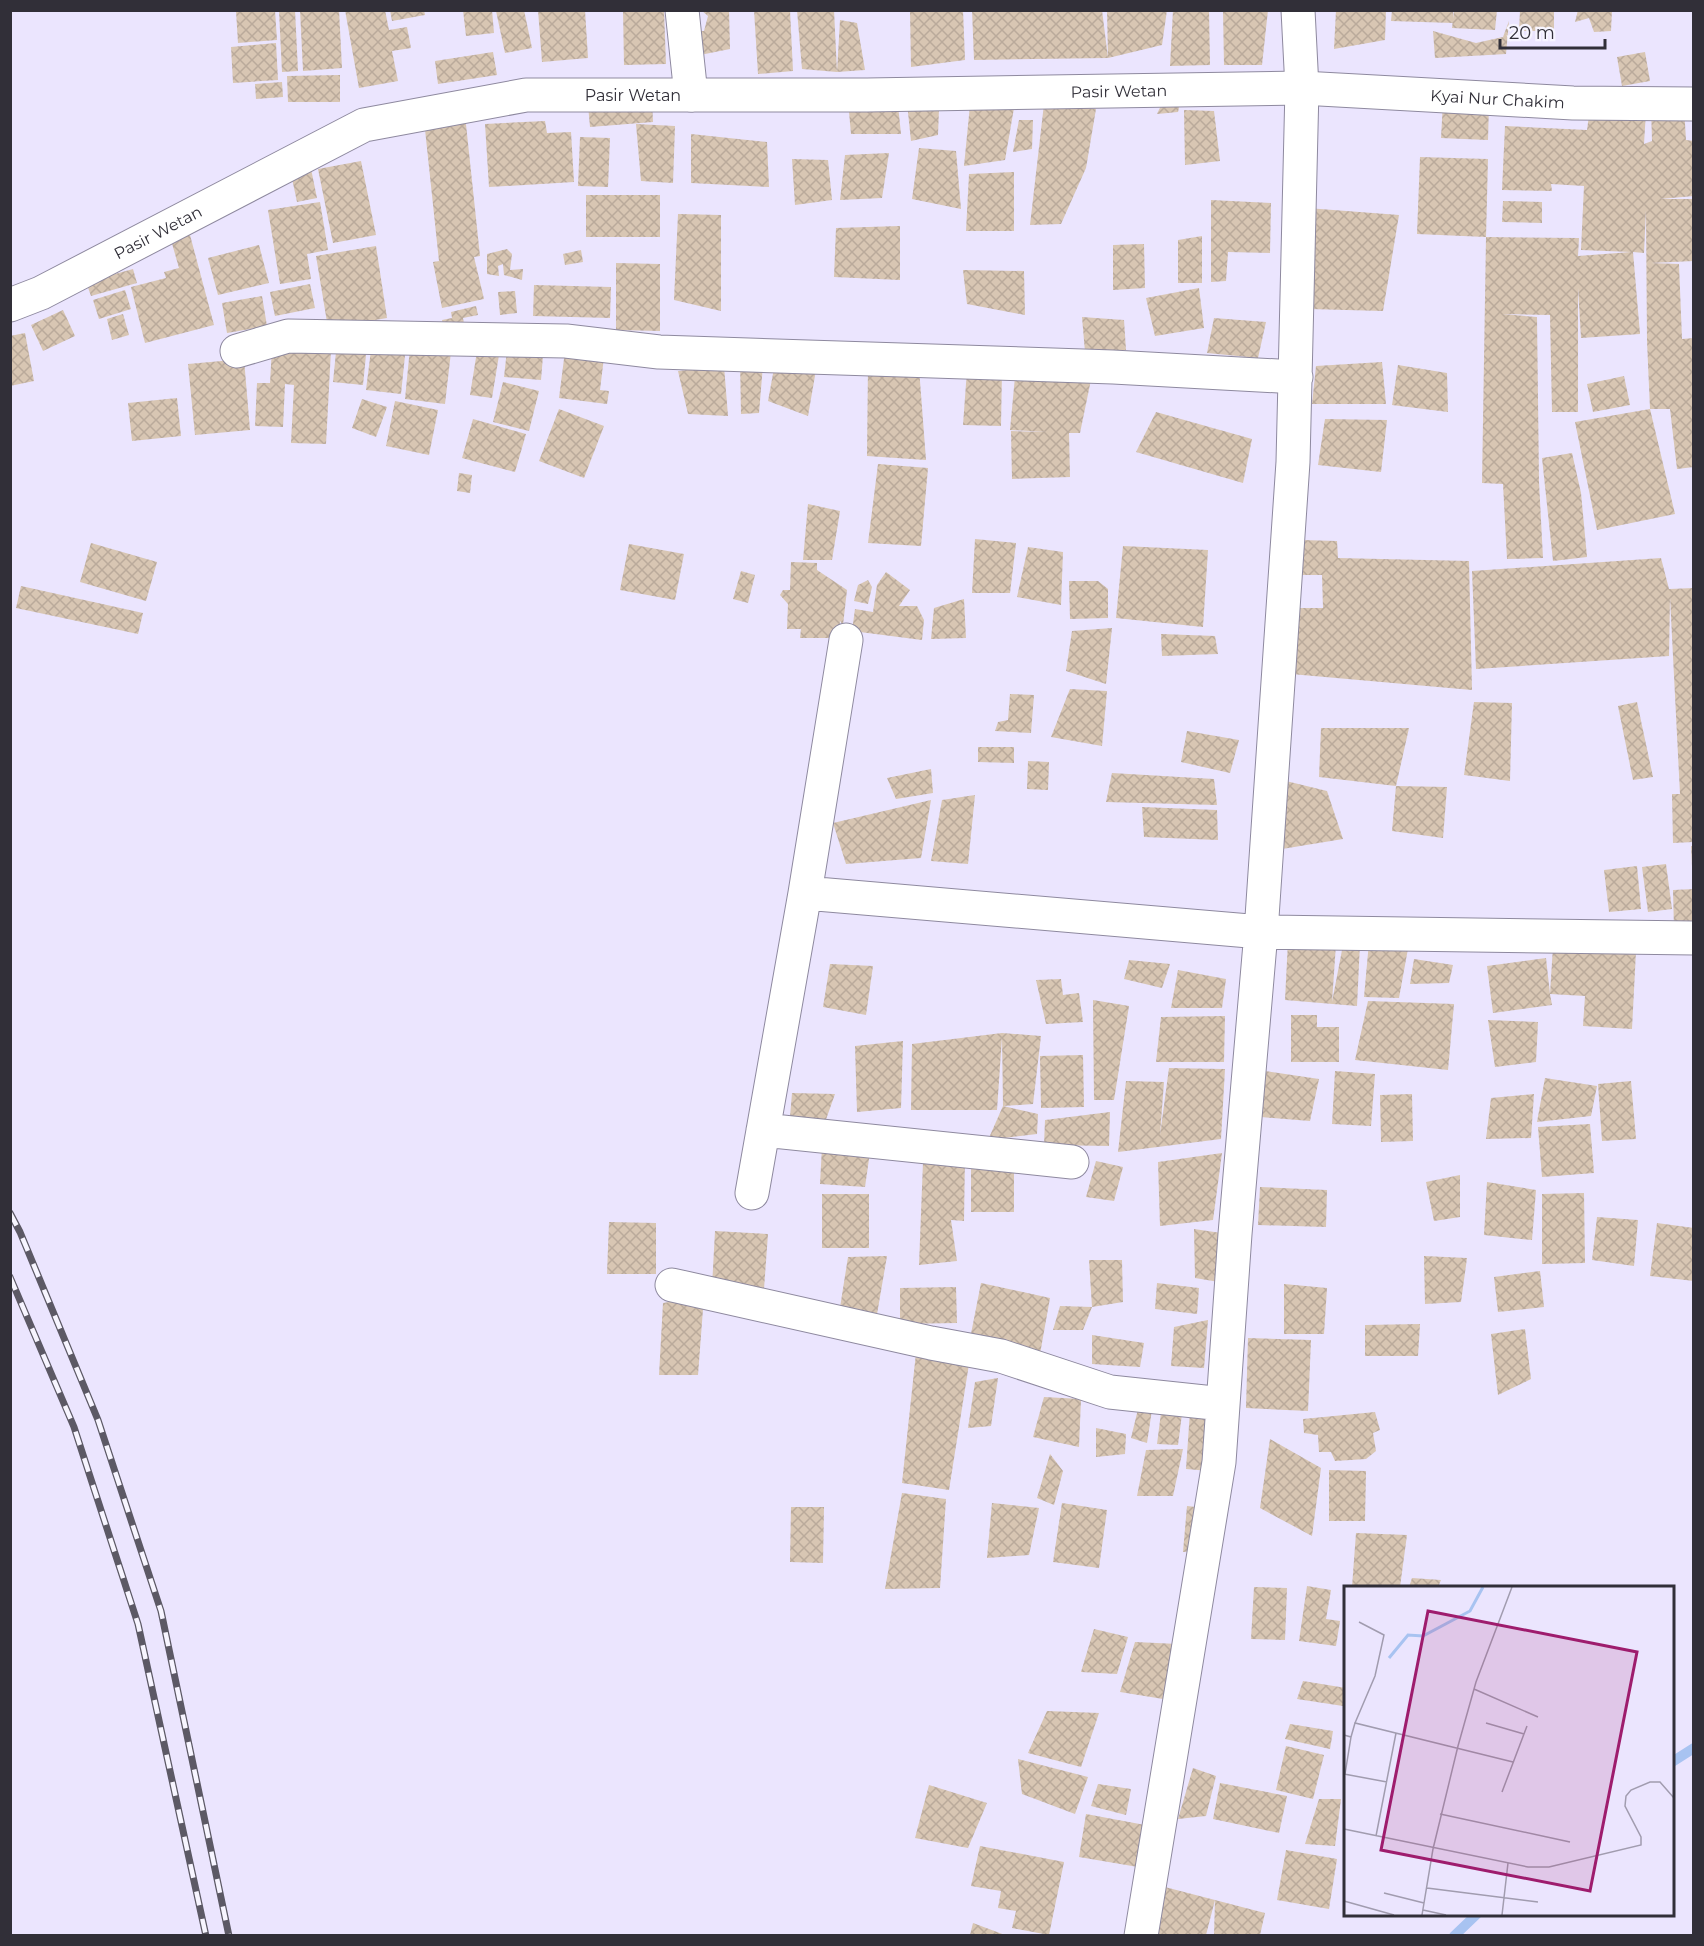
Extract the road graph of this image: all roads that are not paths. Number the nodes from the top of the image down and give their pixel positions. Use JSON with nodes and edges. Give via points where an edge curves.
{"nodes":[{"id":1,"x":682,"y":10,"type":"edge"},
{"id":2,"x":1298,"y":10,"type":"edge"},
{"id":3,"x":1302,"y":88,"type":"junction"},
{"id":4,"x":691,"y":95,"type":"junction"},
{"id":5,"x":1694,"y":104,"type":"edge"},
{"id":6,"x":10,"y":305,"type":"edge"},
{"id":7,"x":237,"y":351,"type":"dead end"},
{"id":8,"x":1296,"y":377,"type":"junction"},
{"id":9,"x":846,"y":640,"type":"dead end"},
{"id":10,"x":805,"y":892,"type":"junction"},
{"id":11,"x":1261,"y":932,"type":"junction"},
{"id":12,"x":1694,"y":938,"type":"edge"},
{"id":13,"x":763,"y":1130,"type":"junction"},
{"id":14,"x":1072,"y":1162,"type":"dead end"},
{"id":15,"x":752,"y":1193,"type":"dead end"},
{"id":16,"x":672,"y":1285,"type":"dead end"},
{"id":17,"x":1223,"y":1404,"type":"junction"},
{"id":18,"x":1141,"y":1935,"type":"edge"}],
"edges":[{"from":1,"to":4,"type":"street"},
{"from":2,"to":3,"type":"street"},
{"from":3,"to":4,"type":"street","name":"Pasir Wetan"},
{"from":3,"to":5,"type":"street","name":"Kyai Nur Chakim","via":[[1573,104]]},
{"from":3,"to":8,"type":"street"},
{"from":4,"to":6,"type":"street","name":"Pasir Wetan","via":[[526,95],[364,125],[41,293]]},
{"from":7,"to":8,"type":"street","via":[[288,336],[566,341],[659,352]]},
{"from":8,"to":11,"type":"street"},
{"from":9,"to":10,"type":"street"},
{"from":10,"to":11,"type":"street"},
{"from":10,"to":13,"type":"street"},
{"from":11,"to":12,"type":"street"},
{"from":11,"to":17,"type":"street"},
{"from":13,"to":14,"type":"street"},
{"from":13,"to":15,"type":"street"},
{"from":16,"to":17,"type":"street","via":[[1001,1356],[1110,1392]]},
{"from":17,"to":18,"type":"street","via":[[1219,1462]]}]}
